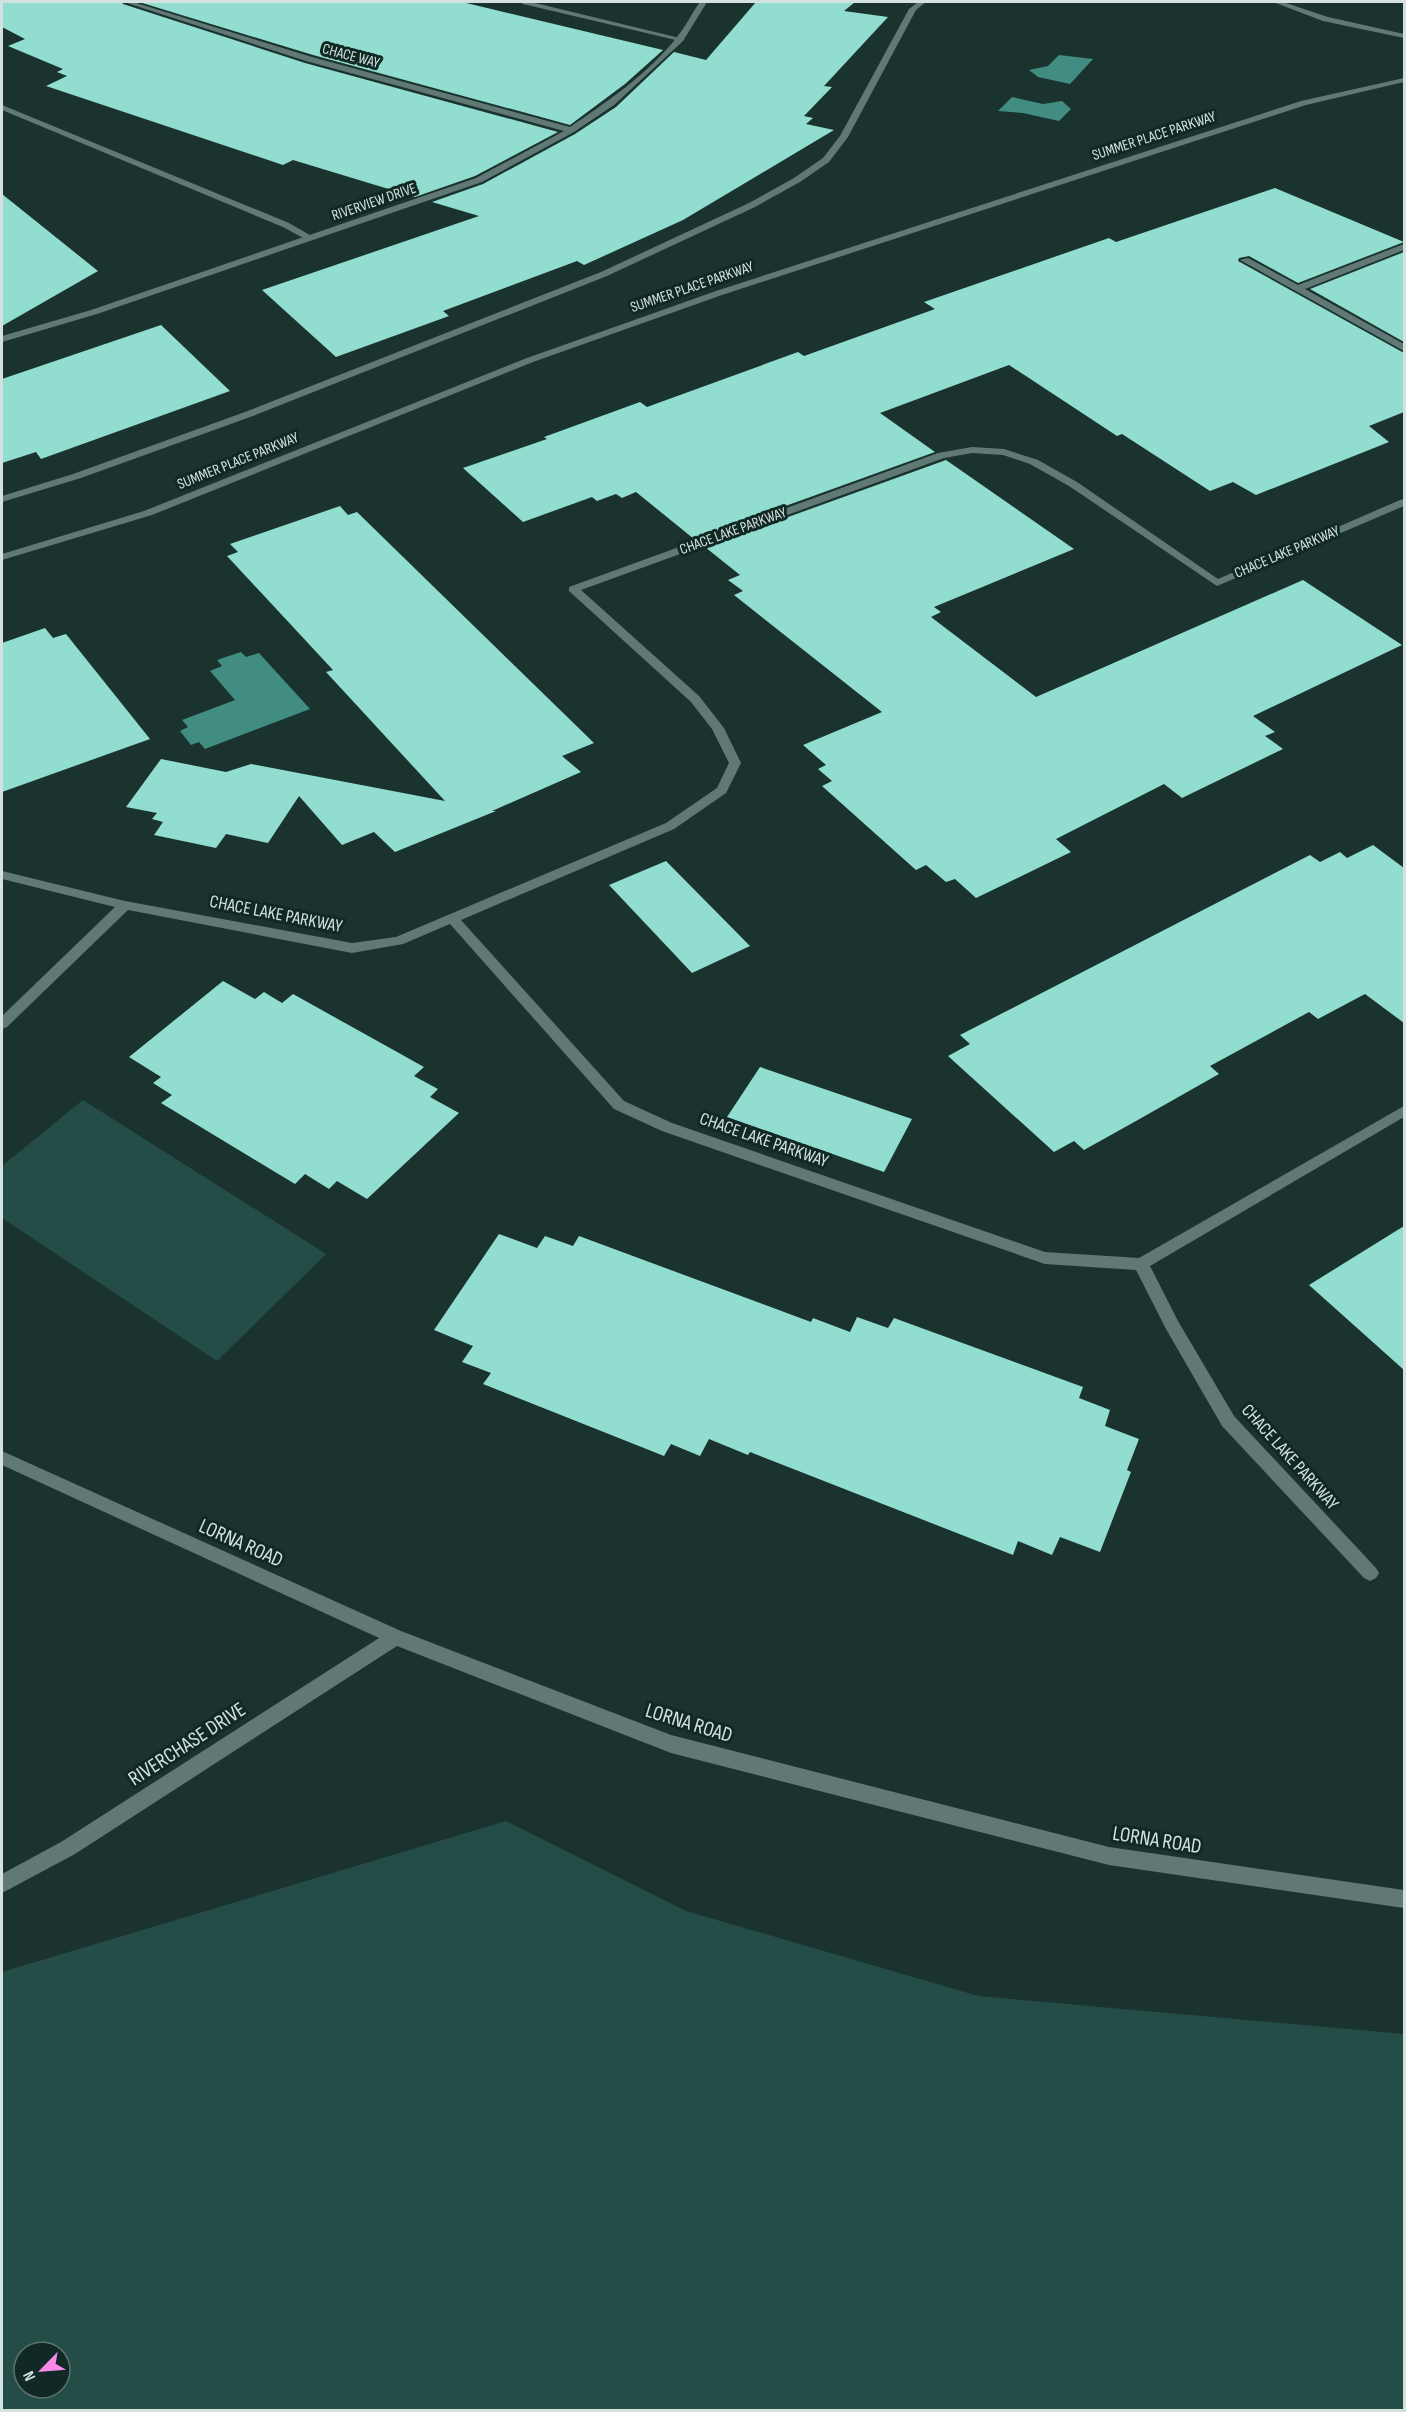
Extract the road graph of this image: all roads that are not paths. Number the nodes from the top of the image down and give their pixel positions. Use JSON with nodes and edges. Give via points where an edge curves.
{"nodes":[{"id":1,"x":126,"y":2,"type":"edge"},
{"id":2,"x":523,"y":2,"type":"edge"},
{"id":3,"x":703,"y":2,"type":"edge"},
{"id":4,"x":922,"y":2,"type":"edge"},
{"id":5,"x":1277,"y":2,"type":"edge"},
{"id":6,"x":1404,"y":36,"type":"edge"},
{"id":7,"x":680,"y":39,"type":"junction"},
{"id":8,"x":1404,"y":80,"type":"edge"},
{"id":9,"x":2,"y":107,"type":"edge"},
{"id":10,"x":571,"y":130,"type":"junction"},
{"id":11,"x":310,"y":238,"type":"junction"},
{"id":12,"x":1404,"y":247,"type":"edge"},
{"id":13,"x":1245,"y":260,"type":"dead end"},
{"id":14,"x":1297,"y":289,"type":"junction"},
{"id":15,"x":2,"y":339,"type":"edge"},
{"id":16,"x":1404,"y":348,"type":"edge"},
{"id":17,"x":2,"y":499,"type":"edge"},
{"id":18,"x":1404,"y":502,"type":"edge"},
{"id":19,"x":2,"y":557,"type":"edge"},
{"id":20,"x":2,"y":875,"type":"edge"},
{"id":21,"x":125,"y":905,"type":"junction"},
{"id":22,"x":451,"y":917,"type":"junction"},
{"id":23,"x":2,"y":1024,"type":"edge"},
{"id":24,"x":1404,"y":1111,"type":"edge"},
{"id":25,"x":1141,"y":1264,"type":"junction"},
{"id":26,"x":2,"y":1458,"type":"edge"},
{"id":27,"x":1370,"y":1574,"type":"dead end"},
{"id":28,"x":395,"y":1637,"type":"junction"},
{"id":29,"x":2,"y":1884,"type":"edge"},
{"id":30,"x":1404,"y":1899,"type":"edge"}],
"edges":[{"from":1,"to":10,"type":"street","name":"CHACE WAY","via":[[309,59]]},
{"from":2,"to":7,"type":"street"},
{"from":3,"to":7,"type":"street","name":"RIVERVIEW DRIVE"},
{"from":4,"to":17,"type":"street","via":[[913,9],[844,137],[826,160],[752,205],[593,278],[249,414]]},
{"from":5,"to":6,"type":"street","via":[[1326,19]]},
{"from":7,"to":10,"type":"street","name":"RIVERVIEW DRIVE","via":[[611,103]]},
{"from":8,"to":19,"type":"street","name":"SUMMER PLACE PARKWAY","via":[[1304,103],[719,293],[530,360],[148,513]]},
{"from":9,"to":11,"type":"street"},
{"from":10,"to":11,"type":"street","name":"RIVERVIEW DRIVE","via":[[479,180]]},
{"from":11,"to":15,"type":"street","name":"RIVERVIEW DRIVE","via":[[94,312]]},
{"from":12,"to":14,"type":"street"},
{"from":13,"to":14,"type":"street"},
{"from":14,"to":16,"type":"street"},
{"from":18,"to":22,"type":"street","name":"CHACE LAKE PARKWAY","via":[[1217,583],[1073,484],[1034,462],[1004,452],[972,450],[942,455],[573,589],[695,699],[718,728],[735,763],[722,790],[670,826]]},
{"from":20,"to":21,"type":"street","name":"CHACE LAKE PARKWAY"},
{"from":21,"to":22,"type":"street","name":"CHACE LAKE PARKWAY","via":[[352,948],[398,940]]},
{"from":21,"to":23,"type":"street"},
{"from":22,"to":25,"type":"street","name":"CHACE LAKE PARKWAY","via":[[619,1105],[667,1127],[1045,1258]]},
{"from":24,"to":25,"type":"street"},
{"from":25,"to":27,"type":"street","name":"CHACE LAKE PARKWAY","via":[[1228,1421]]},
{"from":26,"to":28,"type":"street","name":"LORNA ROAD"},
{"from":28,"to":29,"type":"street","name":"RIVERCHASE DRIVE","via":[[68,1848]]},
{"from":28,"to":30,"type":"street","name":"LORNA ROAD","via":[[683,1747],[1109,1856]]}]}
